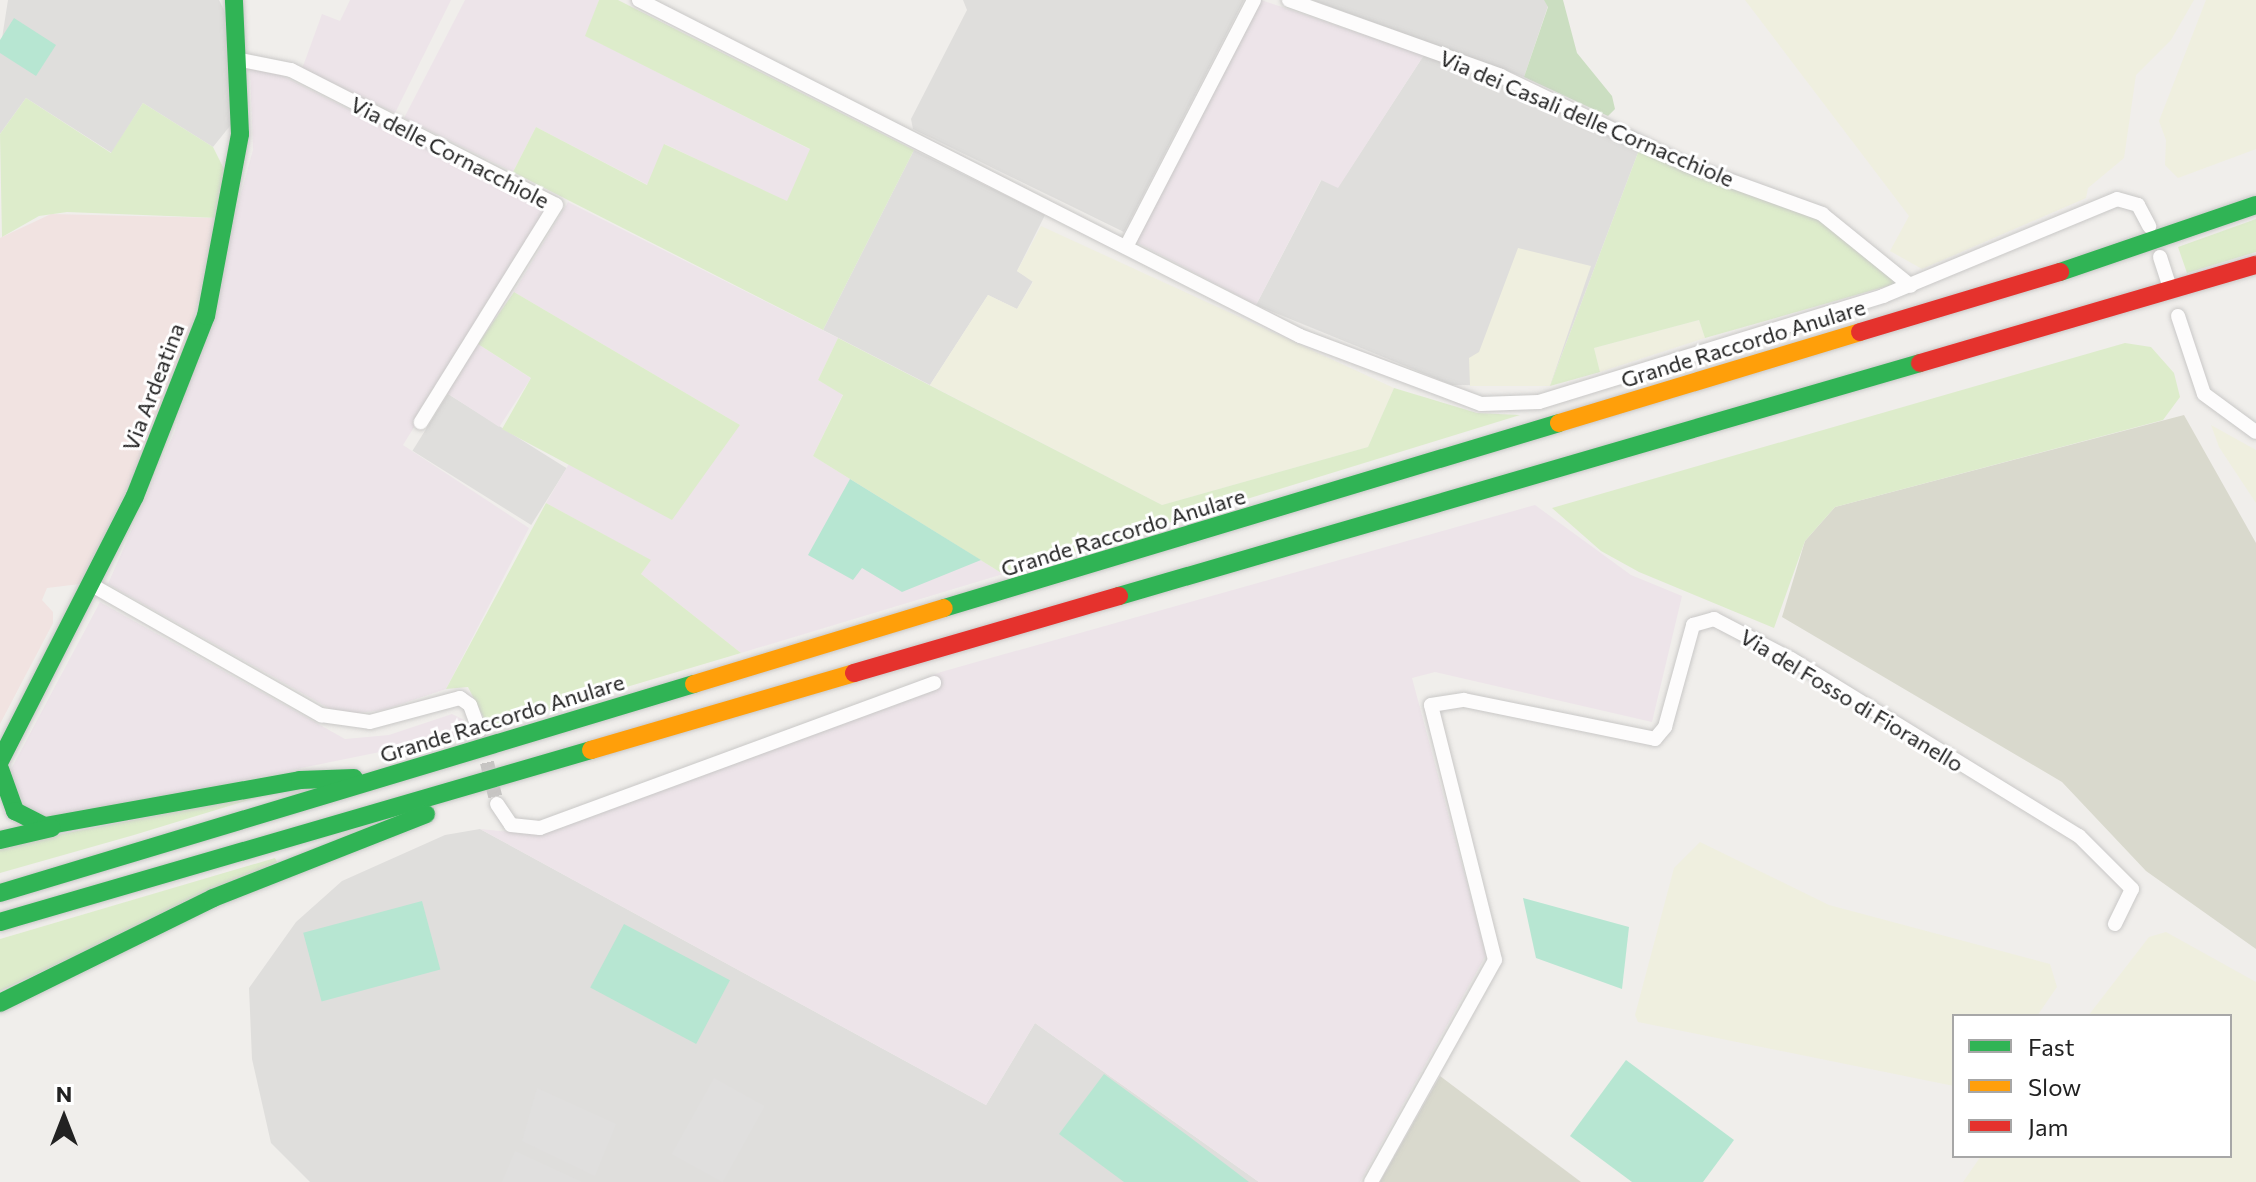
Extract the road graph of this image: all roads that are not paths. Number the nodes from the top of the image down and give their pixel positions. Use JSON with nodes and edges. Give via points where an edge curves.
{"nodes":[{"id":1,"x":639,"y":0,"type":"edge"},
{"id":2,"x":1254,"y":0,"type":"edge"},
{"id":3,"x":1289,"y":0,"type":"edge"},
{"id":4,"x":233,"y":4,"type":"edge"},
{"id":5,"x":241,"y":60,"type":"junction"},
{"id":6,"x":2256,"y":205,"type":"edge"},
{"id":7,"x":2149,"y":226,"type":"dead end"},
{"id":8,"x":1126,"y":247,"type":"junction"},
{"id":9,"x":2160,"y":257,"type":"dead end"},
{"id":10,"x":2256,"y":265,"type":"edge"},
{"id":11,"x":2169,"y":285,"type":"dead end"},
{"id":12,"x":1911,"y":286,"type":"junction"},
{"id":13,"x":2178,"y":316,"type":"dead end"},
{"id":14,"x":421,"y":422,"type":"dead end"},
{"id":15,"x":2256,"y":432,"type":"edge"},
{"id":16,"x":90,"y":584,"type":"junction"},
{"id":17,"x":934,"y":683,"type":"dead end"},
{"id":18,"x":479,"y":730,"type":"tunnel mouth"},
{"id":19,"x":600,"y":745,"type":"junction"},
{"id":20,"x":0,"y":761,"type":"edge"},
{"id":21,"x":0,"y":769,"type":"edge"},
{"id":22,"x":382,"y":779,"type":"junction"},
{"id":23,"x":497,"y":804,"type":"tunnel mouth"},
{"id":24,"x":67,"y":824,"type":"junction"},
{"id":25,"x":0,"y":840,"type":"edge"},
{"id":26,"x":0,"y":893,"type":"edge"},
{"id":27,"x":6,"y":921,"type":"edge"},
{"id":28,"x":2115,"y":924,"type":"dead end"},
{"id":29,"x":0,"y":1003,"type":"edge"},
{"id":30,"x":1371,"y":1182,"type":"edge"}],
"edges":[{"from":1,"to":8,"type":"street"},
{"from":2,"to":8,"type":"street"},
{"from":3,"to":12,"type":"street","name":"Via dei Casali delle Cornacchiole","via":[[1501,76],[1687,165],[1822,214]]},
{"from":4,"to":5,"type":"main road","name":"Via Ardeatina"},
{"from":5,"to":14,"type":"street","name":"Via delle Cornacchiole","via":[[282,66],[556,205]]},
{"from":5,"to":16,"type":"main road","name":"Via Ardeatina","via":[[237,167],[206,316],[178,400]]},
{"from":6,"to":22,"type":"main road","name":"Grande Raccordo Anulare","via":[[2069,269]]},
{"from":7,"to":12,"type":"street","via":[[2138,205],[2117,199]]},
{"from":8,"to":12,"type":"street","via":[[1368,366],[1459,399],[1503,406],[1582,390]]},
{"from":9,"to":11,"type":"street"},
{"from":10,"to":19,"type":"main road"},
{"from":13,"to":15,"type":"street","via":[[2204,394]]},
{"from":16,"to":18,"type":"street","via":[[321,715],[370,722],[460,698],[470,705]]},
{"from":16,"to":20,"type":"main road","name":"Via Ardeatina"},
{"from":17,"to":23,"type":"street","via":[[540,828],[511,825]]},
{"from":19,"to":27,"type":"main road"},
{"from":19,"to":29,"type":"main road","via":[[524,782],[366,835],[213,898]]},
{"from":21,"to":24,"type":"main road","via":[[20,816],[38,825]]},
{"from":22,"to":24,"type":"main road","via":[[300,780]]},
{"from":22,"to":26,"type":"main road","name":"Grande Raccordo Anulare"},
{"from":24,"to":25,"type":"main road"},
{"from":28,"to":30,"type":"street","name":"Via del Fosso di Fioranello","via":[[2132,889],[2079,836],[1791,659],[1714,619],[1693,625],[1665,727],[1655,739],[1464,700],[1431,705],[1495,960]]}]}
